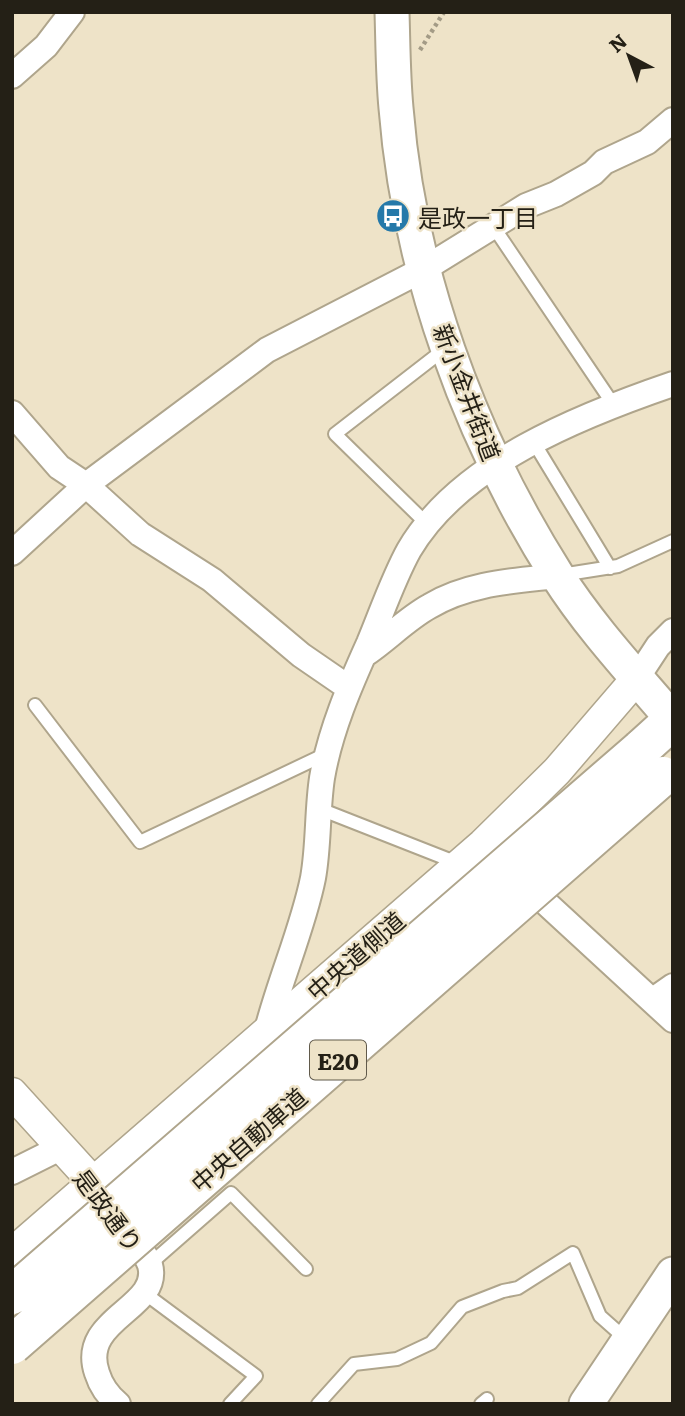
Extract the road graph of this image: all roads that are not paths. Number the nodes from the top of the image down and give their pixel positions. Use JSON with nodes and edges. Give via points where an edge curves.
{"nodes":[{"id":1,"x":72,"y":12,"type":"edge"},
{"id":2,"x":392,"y":12,"type":"edge"},
{"id":3,"x":17,"y":60,"type":"edge"},
{"id":4,"x":673,"y":120,"type":"edge"},
{"id":5,"x":493,"y":226,"type":"junction"},
{"id":6,"x":424,"y":269,"type":"junction"},
{"id":7,"x":448,"y":346,"type":"junction"},
{"id":8,"x":673,"y":384,"type":"edge"},
{"id":9,"x":613,"y":404,"type":"junction"},
{"id":10,"x":12,"y":413,"type":"edge"},
{"id":11,"x":533,"y":441,"type":"junction"},
{"id":12,"x":495,"y":464,"type":"junction"},
{"id":13,"x":86,"y":485,"type":"junction"},
{"id":14,"x":428,"y":524,"type":"junction"},
{"id":15,"x":673,"y":541,"type":"edge"},
{"id":16,"x":12,"y":553,"type":"edge"},
{"id":17,"x":610,"y":568,"type":"junction"},
{"id":18,"x":557,"y":576,"type":"junction"},
{"id":19,"x":673,"y":631,"type":"edge"},
{"id":20,"x":363,"y":655,"type":"junction"},
{"id":21,"x":637,"y":678,"type":"junction"},
{"id":22,"x":349,"y":688,"type":"junction"},
{"id":23,"x":35,"y":705,"type":"dead end"},
{"id":24,"x":673,"y":720,"type":"edge"},
{"id":25,"x":328,"y":753,"type":"junction"},
{"id":26,"x":673,"y":768,"type":"edge"},
{"id":27,"x":320,"y":809,"type":"junction"},
{"id":28,"x":483,"y":844,"type":"junction"},
{"id":29,"x":461,"y":864,"type":"junction"},
{"id":30,"x":663,"y":993,"type":"edge"},
{"id":31,"x":673,"y":1020,"type":"edge"},
{"id":32,"x":267,"y":1030,"type":"junction"},
{"id":33,"x":12,"y":1093,"type":"edge"},
{"id":34,"x":60,"y":1148,"type":"junction"},
{"id":35,"x":12,"y":1172,"type":"edge"},
{"id":36,"x":93,"y":1182,"type":"junction"},
{"id":37,"x":12,"y":1253,"type":"edge"},
{"id":38,"x":149,"y":1264,"type":"junction"},
{"id":39,"x":306,"y":1269,"type":"dead end"},
{"id":40,"x":673,"y":1274,"type":"edge"},
{"id":41,"x":143,"y":1292,"type":"junction"},
{"id":42,"x":12,"y":1295,"type":"edge"},
{"id":43,"x":627,"y":1341,"type":"junction"},
{"id":44,"x":12,"y":1345,"type":"edge"},
{"id":45,"x":109,"y":1401,"type":"edge"},
{"id":46,"x":230,"y":1404,"type":"edge"},
{"id":47,"x":318,"y":1404,"type":"edge"},
{"id":48,"x":586,"y":1404,"type":"edge"}],
"edges":[{"from":1,"to":3,"type":"street","via":[[46,46]]},
{"from":2,"to":6,"type":"main road","name":"新小金井街道","via":[[396,110]]},
{"from":4,"to":5,"type":"street","via":[[646,142]]},
{"from":5,"to":6,"type":"street"},
{"from":5,"to":9,"type":"lane"},
{"from":6,"to":7,"type":"main road","name":"新小金井街道"},
{"from":6,"to":13,"type":"street","via":[[267,350]]},
{"from":7,"to":12,"type":"main road","name":"新小金井街道"},
{"from":7,"to":14,"type":"lane","via":[[335,435]]},
{"from":8,"to":9,"type":"street"},
{"from":9,"to":11,"type":"street"},
{"from":10,"to":13,"type":"street","via":[[59,467]]},
{"from":11,"to":12,"type":"street"},
{"from":11,"to":17,"type":"lane"},
{"from":12,"to":14,"type":"street"},
{"from":12,"to":18,"type":"main road","name":"新小金井街道"},
{"from":13,"to":16,"type":"street"},
{"from":13,"to":22,"type":"street","via":[[155,546],[212,580],[301,655]]},
{"from":14,"to":20,"type":"street","via":[[409,550]]},
{"from":15,"to":17,"type":"lane"},
{"from":17,"to":18,"type":"lane"},
{"from":18,"to":20,"type":"street","via":[[488,585],[448,596]]},
{"from":18,"to":21,"type":"main road","name":"新小金井街道"},
{"from":19,"to":21,"type":"street","name":"中央道側道"},
{"from":20,"to":22,"type":"street"},
{"from":21,"to":24,"type":"main road","name":"新小金井街道"},
{"from":21,"to":28,"type":"street","name":"中央道側道","via":[[557,771]]},
{"from":22,"to":25,"type":"street"},
{"from":23,"to":25,"type":"lane","via":[[140,842]]},
{"from":24,"to":42,"type":"highway","name":"中央自動車道","number":"E20","bridge":true},
{"from":25,"to":27,"type":"street"},
{"from":26,"to":44,"type":"highway","name":"中央自動車道","number":"E20","bridge":true},
{"from":27,"to":29,"type":"lane"},
{"from":27,"to":32,"type":"street","via":[[312,881]]},
{"from":28,"to":29,"type":"street","name":"中央道側道"},
{"from":28,"to":30,"type":"street"},
{"from":29,"to":32,"type":"street","name":"中央道側道"},
{"from":30,"to":31,"type":"street"},
{"from":32,"to":36,"type":"street","name":"中央道側道"},
{"from":33,"to":34,"type":"street","name":"是政通り"},
{"from":34,"to":35,"type":"street"},
{"from":34,"to":36,"type":"street","name":"是政通り"},
{"from":36,"to":37,"type":"street","name":"中央道側道"},
{"from":36,"to":38,"type":"street","name":"是政通り"},
{"from":38,"to":39,"type":"lane","via":[[231,1193]]},
{"from":38,"to":41,"type":"street","name":"是政通り"},
{"from":40,"to":43,"type":"main road"},
{"from":41,"to":45,"type":"street","via":[[96,1340],[94,1362]]},
{"from":41,"to":46,"type":"lane","via":[[256,1376]]},
{"from":43,"to":47,"type":"lane","via":[[600,1316],[573,1253],[518,1288],[462,1307],[431,1343],[397,1359],[354,1364]]},
{"from":43,"to":48,"type":"main road"}]}
